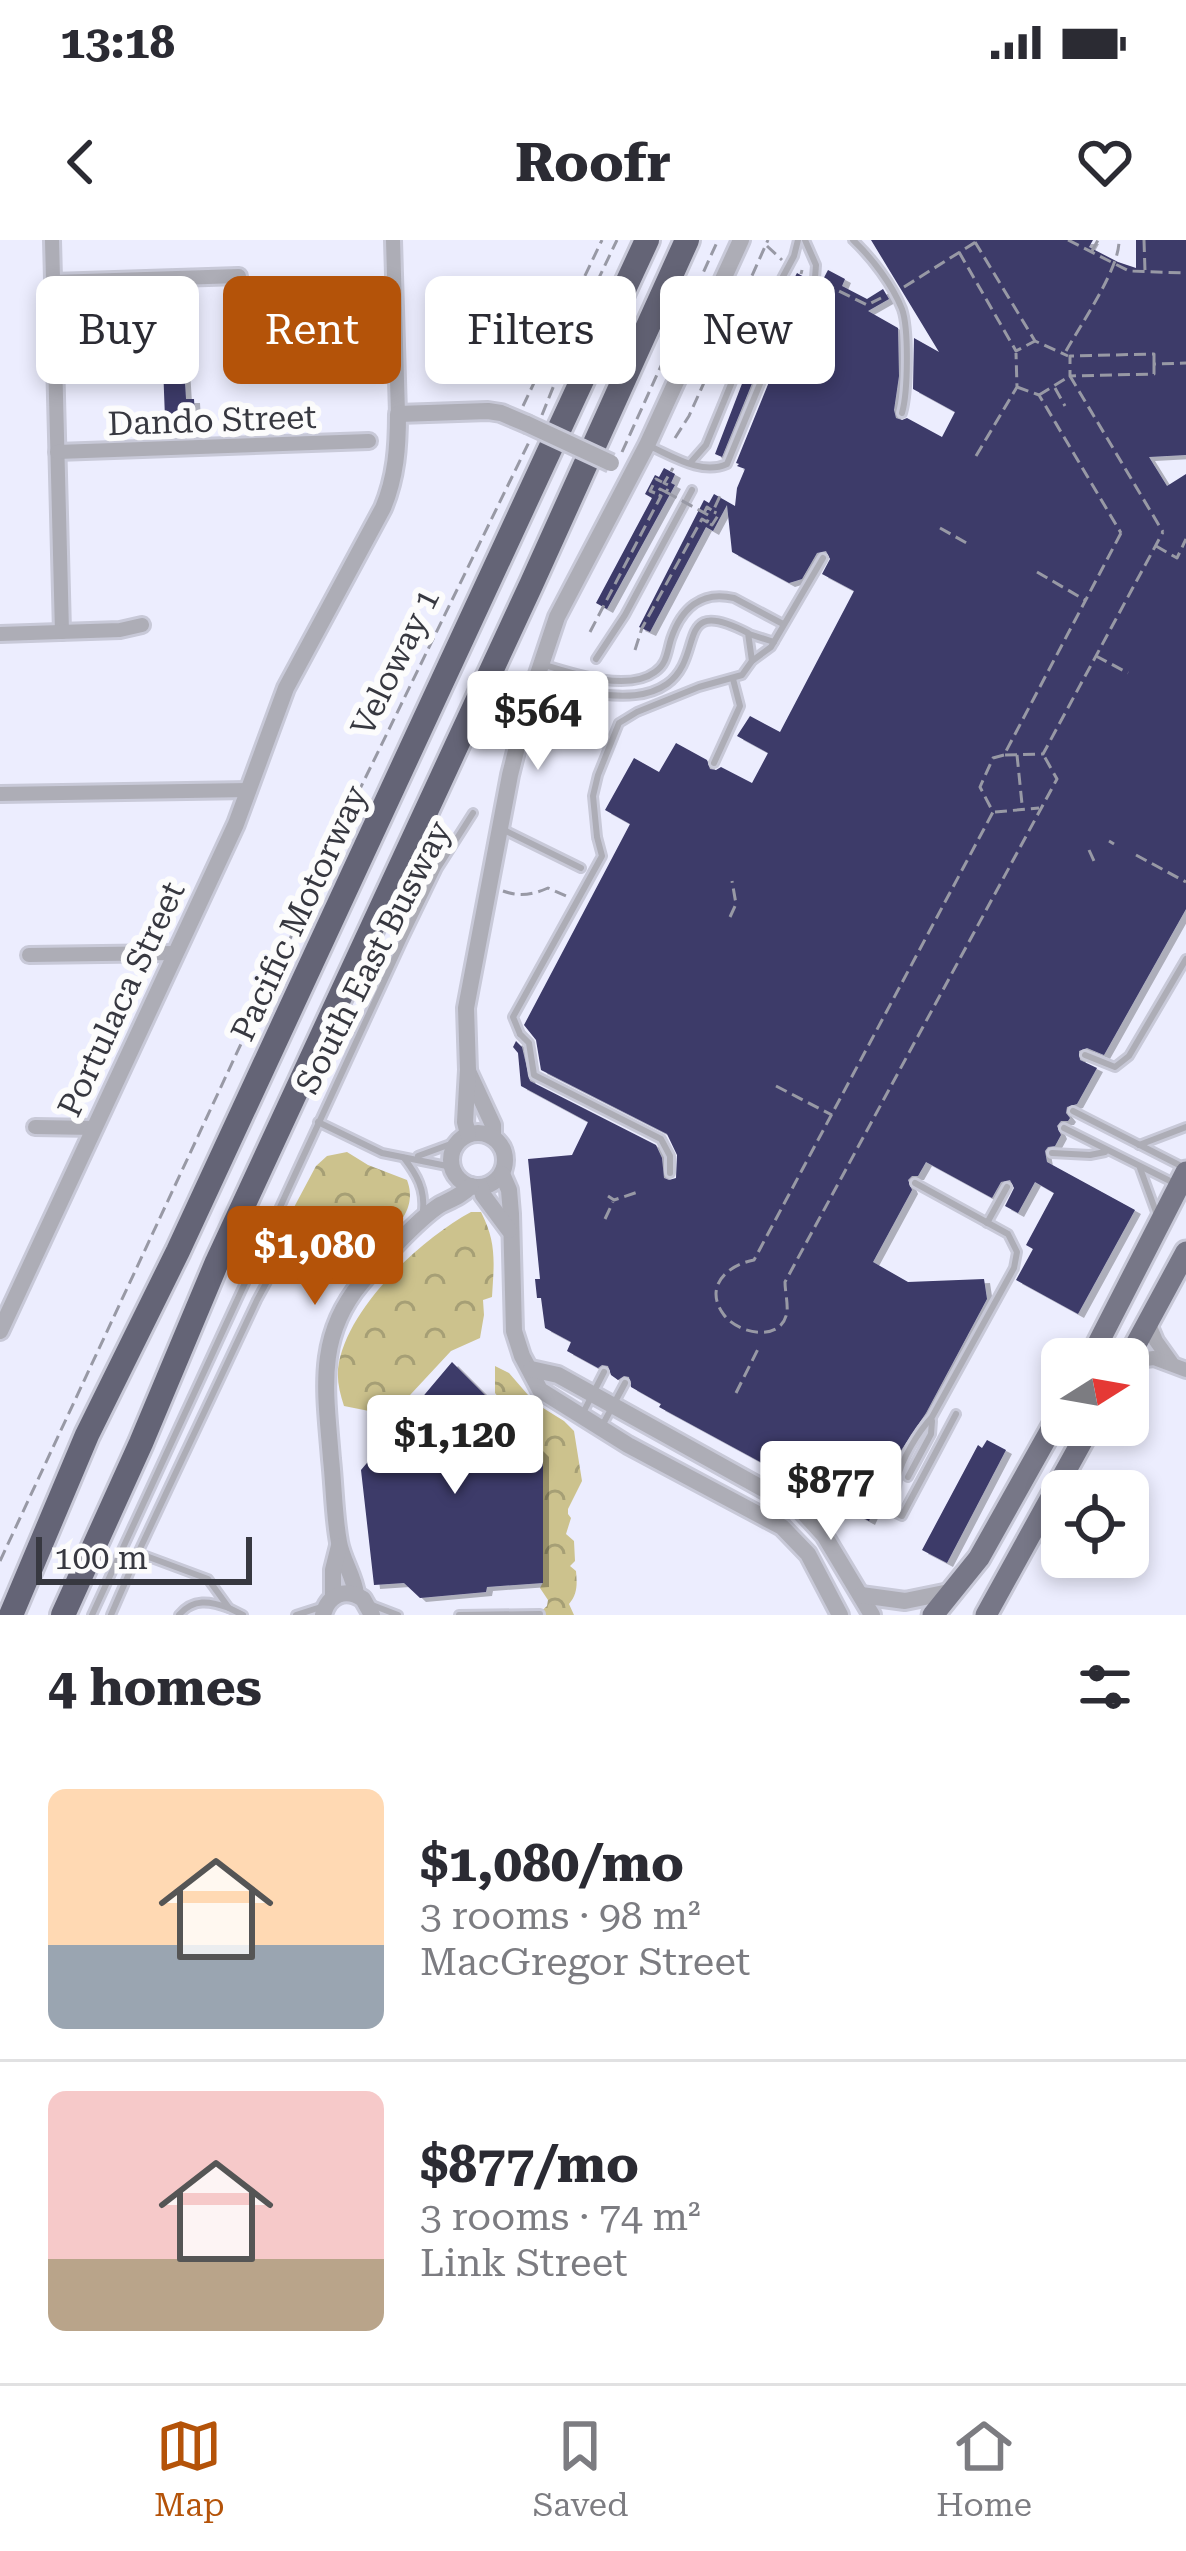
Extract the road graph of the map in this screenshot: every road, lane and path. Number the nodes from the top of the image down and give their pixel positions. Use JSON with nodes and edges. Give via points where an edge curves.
{"nodes":[{"id":1,"x":52,"y":240,"type":"edge"},
{"id":2,"x":393,"y":240,"type":"edge"},
{"id":3,"x":602,"y":240,"type":"edge"},
{"id":4,"x":617,"y":240,"type":"edge"},
{"id":5,"x":647,"y":240,"type":"edge"},
{"id":6,"x":688,"y":240,"type":"edge"},
{"id":7,"x":718,"y":240,"type":"edge"},
{"id":8,"x":741,"y":240,"type":"edge"},
{"id":9,"x":801,"y":240,"type":"edge"},
{"id":10,"x":853,"y":240,"type":"edge"},
{"id":11,"x":1068,"y":240,"type":"edge"},
{"id":12,"x":1097,"y":240,"type":"edge"},
{"id":13,"x":1119,"y":240,"type":"edge"},
{"id":14,"x":1144,"y":240,"type":"edge"},
{"id":15,"x":977,"y":241,"type":"edge"},
{"id":16,"x":767,"y":243,"type":"edge"},
{"id":17,"x":959,"y":252,"type":"junction"},
{"id":18,"x":1091,"y":253,"type":"junction"},
{"id":19,"x":782,"y":260,"type":"dead end"},
{"id":20,"x":1114,"y":265,"type":"junction"},
{"id":21,"x":1145,"y":273,"type":"junction"},
{"id":22,"x":1186,"y":273,"type":"edge"},
{"id":23,"x":53,"y":276,"type":"edge"},
{"id":24,"x":835,"y":289,"type":"edge"},
{"id":25,"x":898,"y":290,"type":"dead end"},
{"id":26,"x":881,"y":298,"type":"dead end"},
{"id":27,"x":1035,"y":341,"type":"junction"},
{"id":28,"x":1016,"y":351,"type":"junction"},
{"id":29,"x":1067,"y":355,"type":"junction"},
{"id":30,"x":1186,"y":362,"type":"edge"},
{"id":31,"x":1154,"y":364,"type":"junction"},
{"id":32,"x":1070,"y":376,"type":"junction"},
{"id":33,"x":55,"y":384,"type":"edge"},
{"id":34,"x":1054,"y":386,"type":"junction"},
{"id":35,"x":1017,"y":387,"type":"junction"},
{"id":36,"x":1039,"y":395,"type":"junction"},
{"id":37,"x":1065,"y":406,"type":"dead end"},
{"id":38,"x":902,"y":413,"type":"dead end"},
{"id":39,"x":398,"y":414,"type":"junction"},
{"id":40,"x":524,"y":417,"type":"junction"},
{"id":41,"x":369,"y":441,"type":"dead end"},
{"id":42,"x":647,"y":445,"type":"junction"},
{"id":43,"x":670,"y":445,"type":"dead end"},
{"id":44,"x":57,"y":452,"type":"junction"},
{"id":45,"x":976,"y":456,"type":"dead end"},
{"id":46,"x":690,"y":462,"type":"junction"},
{"id":47,"x":624,"y":464,"type":"junction"},
{"id":48,"x":671,"y":471,"type":"dead end"},
{"id":49,"x":664,"y":483,"type":"junction"},
{"id":50,"x":692,"y":490,"type":"dead end"},
{"id":51,"x":661,"y":492,"type":"junction"},
{"id":52,"x":720,"y":497,"type":"dead end"},
{"id":53,"x":708,"y":515,"type":"junction"},
{"id":54,"x":940,"y":528,"type":"dead end"},
{"id":55,"x":1186,"y":539,"type":"edge"},
{"id":56,"x":970,"y":545,"type":"dead end"},
{"id":57,"x":1156,"y":546,"type":"junction"},
{"id":58,"x":824,"y":558,"type":"dead end"},
{"id":59,"x":1037,"y":572,"type":"dead end"},
{"id":60,"x":1085,"y":600,"type":"junction"},
{"id":61,"x":142,"y":625,"type":"dead end"},
{"id":62,"x":784,"y":625,"type":"junction"},
{"id":63,"x":62,"y":632,"type":"junction"},
{"id":64,"x":590,"y":632,"type":"dead end"},
{"id":65,"x":748,"y":633,"type":"junction"},
{"id":66,"x":0,"y":634,"type":"edge"},
{"id":67,"x":774,"y":642,"type":"junction"},
{"id":68,"x":635,"y":650,"type":"dead end"},
{"id":69,"x":1096,"y":656,"type":"junction"},
{"id":70,"x":596,"y":658,"type":"dead end"},
{"id":71,"x":752,"y":661,"type":"junction"},
{"id":72,"x":541,"y":664,"type":"junction"},
{"id":73,"x":1128,"y":673,"type":"dead end"},
{"id":74,"x":733,"y":679,"type":"junction"},
{"id":75,"x":527,"y":706,"type":"junction"},
{"id":76,"x":1043,"y":754,"type":"junction"},
{"id":77,"x":1004,"y":755,"type":"junction"},
{"id":78,"x":1017,"y":755,"type":"junction"},
{"id":79,"x":714,"y":763,"type":"dead end"},
{"id":80,"x":249,"y":790,"type":"junction"},
{"id":81,"x":0,"y":794,"type":"edge"},
{"id":82,"x":1022,"y":804,"type":"dead end"},
{"id":83,"x":1042,"y":808,"type":"junction"},
{"id":84,"x":993,"y":812,"type":"junction"},
{"id":85,"x":473,"y":814,"type":"dead end"},
{"id":86,"x":501,"y":829,"type":"junction"},
{"id":87,"x":1089,"y":850,"type":"dead end"},
{"id":88,"x":1136,"y":855,"type":"dead end"},
{"id":89,"x":602,"y":856,"type":"junction"},
{"id":90,"x":1094,"y":861,"type":"dead end"},
{"id":91,"x":609,"y":865,"type":"dead end"},
{"id":92,"x":581,"y":868,"type":"dead end"},
{"id":93,"x":731,"y":881,"type":"dead end"},
{"id":94,"x":1186,"y":882,"type":"edge"},
{"id":95,"x":490,"y":886,"type":"junction"},
{"id":96,"x":566,"y":896,"type":"dead end"},
{"id":97,"x":730,"y":917,"type":"dead end"},
{"id":98,"x":175,"y":953,"type":"junction"},
{"id":99,"x":29,"y":955,"type":"dead end"},
{"id":100,"x":1186,"y":959,"type":"edge"},
{"id":101,"x":1085,"y":1055,"type":"dead end"},
{"id":102,"x":468,"y":1070,"type":"junction"},
{"id":103,"x":776,"y":1086,"type":"dead end"},
{"id":104,"x":1073,"y":1112,"type":"dead end"},
{"id":105,"x":832,"y":1115,"type":"junction"},
{"id":106,"x":318,"y":1122,"type":"junction"},
{"id":107,"x":35,"y":1127,"type":"dead end"},
{"id":108,"x":1186,"y":1127,"type":"edge"},
{"id":109,"x":95,"y":1128,"type":"junction"},
{"id":110,"x":1064,"y":1128,"type":"dead end"},
{"id":111,"x":493,"y":1137,"type":"junction"},
{"id":112,"x":462,"y":1140,"type":"junction"},
{"id":113,"x":1139,"y":1145,"type":"junction"},
{"id":114,"x":1108,"y":1151,"type":"junction"},
{"id":115,"x":1052,"y":1153,"type":"dead end"},
{"id":116,"x":404,"y":1157,"type":"junction"},
{"id":117,"x":414,"y":1157,"type":"junction"},
{"id":118,"x":1140,"y":1167,"type":"junction"},
{"id":119,"x":454,"y":1171,"type":"junction"},
{"id":120,"x":670,"y":1173,"type":"dead end"},
{"id":121,"x":502,"y":1174,"type":"junction"},
{"id":122,"x":1185,"y":1179,"type":"edge"},
{"id":123,"x":915,"y":1183,"type":"dead end"},
{"id":124,"x":476,"y":1186,"type":"junction"},
{"id":125,"x":1007,"y":1186,"type":"dead end"},
{"id":126,"x":638,"y":1192,"type":"dead end"},
{"id":127,"x":608,"y":1196,"type":"dead end"},
{"id":128,"x":614,"y":1200,"type":"junction"},
{"id":129,"x":440,"y":1206,"type":"junction"},
{"id":130,"x":604,"y":1219,"type":"dead end"},
{"id":131,"x":422,"y":1220,"type":"junction"},
{"id":132,"x":987,"y":1223,"type":"junction"},
{"id":133,"x":1160,"y":1227,"type":"junction"},
{"id":134,"x":510,"y":1231,"type":"junction"},
{"id":135,"x":1186,"y":1252,"type":"edge"},
{"id":136,"x":371,"y":1273,"type":"junction"},
{"id":137,"x":1148,"y":1322,"type":"junction"},
{"id":138,"x":0,"y":1331,"type":"edge"},
{"id":139,"x":1101,"y":1338,"type":"edge"},
{"id":140,"x":1140,"y":1338,"type":"edge"},
{"id":141,"x":759,"y":1348,"type":"dead end"},
{"id":142,"x":1149,"y":1358,"type":"edge"},
{"id":143,"x":1171,"y":1362,"type":"junction"},
{"id":144,"x":531,"y":1369,"type":"junction"},
{"id":145,"x":1186,"y":1370,"type":"edge"},
{"id":146,"x":604,"y":1372,"type":"dead end"},
{"id":147,"x":625,"y":1383,"type":"dead end"},
{"id":148,"x":736,"y":1393,"type":"dead end"},
{"id":149,"x":592,"y":1395,"type":"junction"},
{"id":150,"x":613,"y":1407,"type":"junction"},
{"id":151,"x":956,"y":1414,"type":"dead end"},
{"id":152,"x":581,"y":1417,"type":"junction"},
{"id":153,"x":932,"y":1418,"type":"junction"},
{"id":154,"x":600,"y":1429,"type":"junction"},
{"id":155,"x":1042,"y":1446,"type":"edge"},
{"id":156,"x":1079,"y":1446,"type":"edge"},
{"id":157,"x":908,"y":1477,"type":"dead end"},
{"id":158,"x":878,"y":1504,"type":"dead end"},
{"id":159,"x":889,"y":1510,"type":"junction"},
{"id":160,"x":339,"y":1546,"type":"junction"},
{"id":161,"x":139,"y":1553,"type":"junction"},
{"id":162,"x":0,"y":1561,"type":"edge"},
{"id":163,"x":955,"y":1591,"type":"junction"},
{"id":164,"x":861,"y":1594,"type":"junction"},
{"id":165,"x":365,"y":1605,"type":"edge"},
{"id":166,"x":327,"y":1606,"type":"edge"},
{"id":167,"x":229,"y":1608,"type":"junction"},
{"id":168,"x":540,"y":1614,"type":"edge"},
{"id":169,"x":10,"y":1615,"type":"edge"},
{"id":170,"x":63,"y":1615,"type":"edge"},
{"id":171,"x":92,"y":1615,"type":"edge"},
{"id":172,"x":111,"y":1615,"type":"edge"},
{"id":173,"x":179,"y":1615,"type":"edge"},
{"id":174,"x":242,"y":1615,"type":"edge"},
{"id":175,"x":296,"y":1615,"type":"edge"},
{"id":176,"x":398,"y":1615,"type":"edge"},
{"id":177,"x":459,"y":1615,"type":"edge"},
{"id":178,"x":840,"y":1615,"type":"edge"},
{"id":179,"x":872,"y":1615,"type":"edge"},
{"id":180,"x":933,"y":1615,"type":"edge"},
{"id":181,"x":986,"y":1615,"type":"edge"}],
"edges":[{"from":1,"to":23,"type":"street"},
{"from":2,"to":39,"type":"street"},
{"from":3,"to":40,"type":"path"},
{"from":4,"to":162,"type":"path","name":"Veloway 1"},
{"from":5,"to":169,"type":"highway","name":"Pacific Motorway"},
{"from":6,"to":170,"type":"highway"},
{"from":7,"to":47,"type":"path","via":[[622,453]]},
{"from":8,"to":42,"type":"street"},
{"from":9,"to":46,"type":"lane","via":[[706,446]]},
{"from":9,"to":46,"type":"lane","via":[[815,278],[734,453],[716,469]]},
{"from":10,"to":38,"type":"lane","via":[[902,309]]},
{"from":11,"to":18,"type":"path"},
{"from":12,"to":18,"type":"path"},
{"from":13,"to":20,"type":"path"},
{"from":14,"to":21,"type":"path"},
{"from":15,"to":17,"type":"path"},
{"from":15,"to":27,"type":"path"},
{"from":16,"to":19,"type":"path"},
{"from":16,"to":43,"type":"path"},
{"from":17,"to":25,"type":"path"},
{"from":17,"to":28,"type":"path"},
{"from":18,"to":20,"type":"path"},
{"from":20,"to":21,"type":"path"},
{"from":20,"to":29,"type":"path"},
{"from":21,"to":22,"type":"path"},
{"from":24,"to":26,"type":"path","via":[[867,305]]},
{"from":27,"to":28,"type":"path"},
{"from":27,"to":29,"type":"path"},
{"from":28,"to":35,"type":"path"},
{"from":29,"to":31,"type":"path","via":[[1154,354]]},
{"from":29,"to":32,"type":"path"},
{"from":30,"to":31,"type":"path"},
{"from":31,"to":32,"type":"path","via":[[1154,374]]},
{"from":32,"to":34,"type":"path"},
{"from":32,"to":57,"type":"path","via":[[1163,532]]},
{"from":33,"to":44,"type":"street"},
{"from":34,"to":36,"type":"path"},
{"from":34,"to":37,"type":"path"},
{"from":35,"to":36,"type":"path"},
{"from":35,"to":45,"type":"path"},
{"from":36,"to":60,"type":"path","bridge":true,"via":[[1121,533]]},
{"from":39,"to":40,"type":"street"},
{"from":39,"to":80,"type":"street","name":"Portulaca Street","via":[[391,488],[286,688]]},
{"from":40,"to":47,"type":"street","bridge":true},
{"from":41,"to":44,"type":"street","name":"Dando Street"},
{"from":42,"to":46,"type":"lane"},
{"from":42,"to":47,"type":"street"},
{"from":44,"to":63,"type":"street"},
{"from":47,"to":72,"type":"street"},
{"from":48,"to":49,"type":"path"},
{"from":49,"to":51,"type":"path","bridge":true,"via":[[670,486]]},
{"from":49,"to":51,"type":"path","via":[[656,479],[650,490]]},
{"from":50,"to":70,"type":"lane"},
{"from":51,"to":53,"type":"path","bridge":true},
{"from":51,"to":64,"type":"path"},
{"from":52,"to":53,"type":"path"},
{"from":53,"to":68,"type":"path"},
{"from":54,"to":56,"type":"path"},
{"from":55,"to":57,"type":"path","via":[[1177,558]]},
{"from":57,"to":69,"type":"path","bridge":true},
{"from":58,"to":62,"type":"lane"},
{"from":59,"to":60,"type":"path"},
{"from":60,"to":77,"type":"path","bridge":true},
{"from":61,"to":63,"type":"street"},
{"from":62,"to":67,"type":"lane"},
{"from":62,"to":72,"type":"lane","via":[[734,598],[706,597],[685,611],[665,661],[645,678],[595,680]]},
{"from":63,"to":66,"type":"street"},
{"from":65,"to":67,"type":"lane"},
{"from":65,"to":71,"type":"lane"},
{"from":65,"to":75,"type":"lane","via":[[705,620],[676,675],[658,689]]},
{"from":67,"to":71,"type":"lane"},
{"from":69,"to":73,"type":"path"},
{"from":69,"to":76,"type":"path","bridge":true},
{"from":71,"to":74,"type":"lane"},
{"from":72,"to":75,"type":"street"},
{"from":74,"to":79,"type":"lane","via":[[740,706]]},
{"from":74,"to":89,"type":"lane","bridge":true,"via":[[619,723],[593,796]]},
{"from":75,"to":86,"type":"street"},
{"from":76,"to":78,"type":"path","bridge":true},
{"from":76,"to":83,"type":"path","bridge":true,"via":[[1057,779]]},
{"from":77,"to":78,"type":"path","bridge":true},
{"from":77,"to":84,"type":"path","bridge":true,"via":[[993,758],[980,787]]},
{"from":78,"to":82,"type":"path"},
{"from":80,"to":81,"type":"street"},
{"from":80,"to":98,"type":"street","name":"Portulaca Street"},
{"from":83,"to":84,"type":"path","bridge":true},
{"from":83,"to":105,"type":"path","bridge":true,"via":[[784,1282],[782,1324],[766,1333],[739,1327],[719,1301],[722,1276],[754,1260]]},
{"from":84,"to":105,"type":"path","bridge":true},
{"from":85,"to":106,"type":"lane","name":"South East Busway","via":[[438,868]]},
{"from":86,"to":92,"type":"lane"},
{"from":86,"to":95,"type":"street"},
{"from":87,"to":90,"type":"path"},
{"from":88,"to":94,"type":"path"},
{"from":89,"to":91,"type":"lane"},
{"from":89,"to":120,"type":"lane","bridge":true,"via":[[513,1017],[529,1042],[534,1075],[661,1139]]},
{"from":93,"to":97,"type":"path"},
{"from":95,"to":96,"type":"path"},
{"from":95,"to":102,"type":"street","via":[[466,1008]]},
{"from":98,"to":99,"type":"street"},
{"from":98,"to":109,"type":"street","name":"Portulaca Street"},
{"from":100,"to":101,"type":"lane","via":[[1130,1056],[1115,1067]]},
{"from":102,"to":111,"type":"street"},
{"from":102,"to":112,"type":"street"},
{"from":103,"to":105,"type":"path"},
{"from":104,"to":113,"type":"lane"},
{"from":106,"to":116,"type":"lane","name":"South East Busway"},
{"from":106,"to":171,"type":"lane","name":"South East Busway"},
{"from":107,"to":109,"type":"street"},
{"from":108,"to":113,"type":"lane"},
{"from":109,"to":138,"type":"street","name":"Portulaca Street"},
{"from":110,"to":114,"type":"lane"},
{"from":111,"to":112,"type":"street","via":[[476,1132]]},
{"from":111,"to":121,"type":"street","via":[[503,1150]]},
{"from":112,"to":117,"type":"lane","name":"South East Busway"},
{"from":112,"to":119,"type":"street"},
{"from":113,"to":122,"type":"lane"},
{"from":114,"to":115,"type":"lane"},
{"from":114,"to":118,"type":"lane"},
{"from":116,"to":117,"type":"lane","name":"South East Busway"},
{"from":116,"to":131,"type":"lane","via":[[422,1191]]},
{"from":117,"to":119,"type":"lane","name":"South East Busway"},
{"from":118,"to":122,"type":"lane"},
{"from":118,"to":133,"type":"lane"},
{"from":119,"to":124,"type":"street"},
{"from":119,"to":129,"type":"street"},
{"from":121,"to":124,"type":"street"},
{"from":121,"to":134,"type":"street"},
{"from":122,"to":133,"type":"main road"},
{"from":123,"to":132,"type":"lane"},
{"from":124,"to":129,"type":"street"},
{"from":124,"to":134,"type":"street"},
{"from":125,"to":132,"type":"lane"},
{"from":126,"to":128,"type":"path"},
{"from":127,"to":128,"type":"path"},
{"from":128,"to":130,"type":"path"},
{"from":129,"to":131,"type":"street"},
{"from":131,"to":136,"type":"street"},
{"from":132,"to":153,"type":"lane","via":[[1008,1234],[1014,1268]]},
{"from":133,"to":139,"type":"main road"},
{"from":134,"to":144,"type":"street","via":[[514,1331]]},
{"from":135,"to":137,"type":"main road"},
{"from":136,"to":160,"type":"street","via":[[344,1306],[326,1364]]},
{"from":136,"to":161,"type":"lane","via":[[325,1238],[289,1241]]},
{"from":137,"to":140,"type":"main road"},
{"from":137,"to":143,"type":"street"},
{"from":141,"to":148,"type":"path"},
{"from":142,"to":143,"type":"street"},
{"from":143,"to":145,"type":"street"},
{"from":144,"to":149,"type":"street"},
{"from":144,"to":152,"type":"street","via":[[540,1390]]},
{"from":146,"to":149,"type":"lane"},
{"from":147,"to":150,"type":"lane"},
{"from":149,"to":150,"type":"street"},
{"from":149,"to":152,"type":"lane"},
{"from":150,"to":154,"type":"lane"},
{"from":150,"to":164,"type":"street","via":[[801,1510]]},
{"from":151,"to":159,"type":"lane","via":[[902,1516]]},
{"from":152,"to":154,"type":"street"},
{"from":153,"to":157,"type":"lane"},
{"from":153,"to":159,"type":"lane","via":[[897,1477]]},
{"from":154,"to":178,"type":"street","via":[[782,1527],[808,1554]]},
{"from":155,"to":163,"type":"main road"},
{"from":156,"to":181,"type":"main road"},
{"from":158,"to":159,"type":"lane"},
{"from":160,"to":165,"type":"street"},
{"from":160,"to":166,"type":"street"},
{"from":161,"to":167,"type":"lane","via":[[208,1579]]},
{"from":161,"to":172,"type":"lane"},
{"from":163,"to":164,"type":"street","via":[[905,1601]]},
{"from":163,"to":180,"type":"main road"},
{"from":164,"to":179,"type":"street"},
{"from":165,"to":166,"type":"street","via":[[340,1594]]},
{"from":165,"to":176,"type":"lane"},
{"from":166,"to":175,"type":"lane"},
{"from":167,"to":173,"type":"lane","via":[[198,1602]]},
{"from":167,"to":174,"type":"lane"},
{"from":168,"to":177,"type":"lane"}]}
